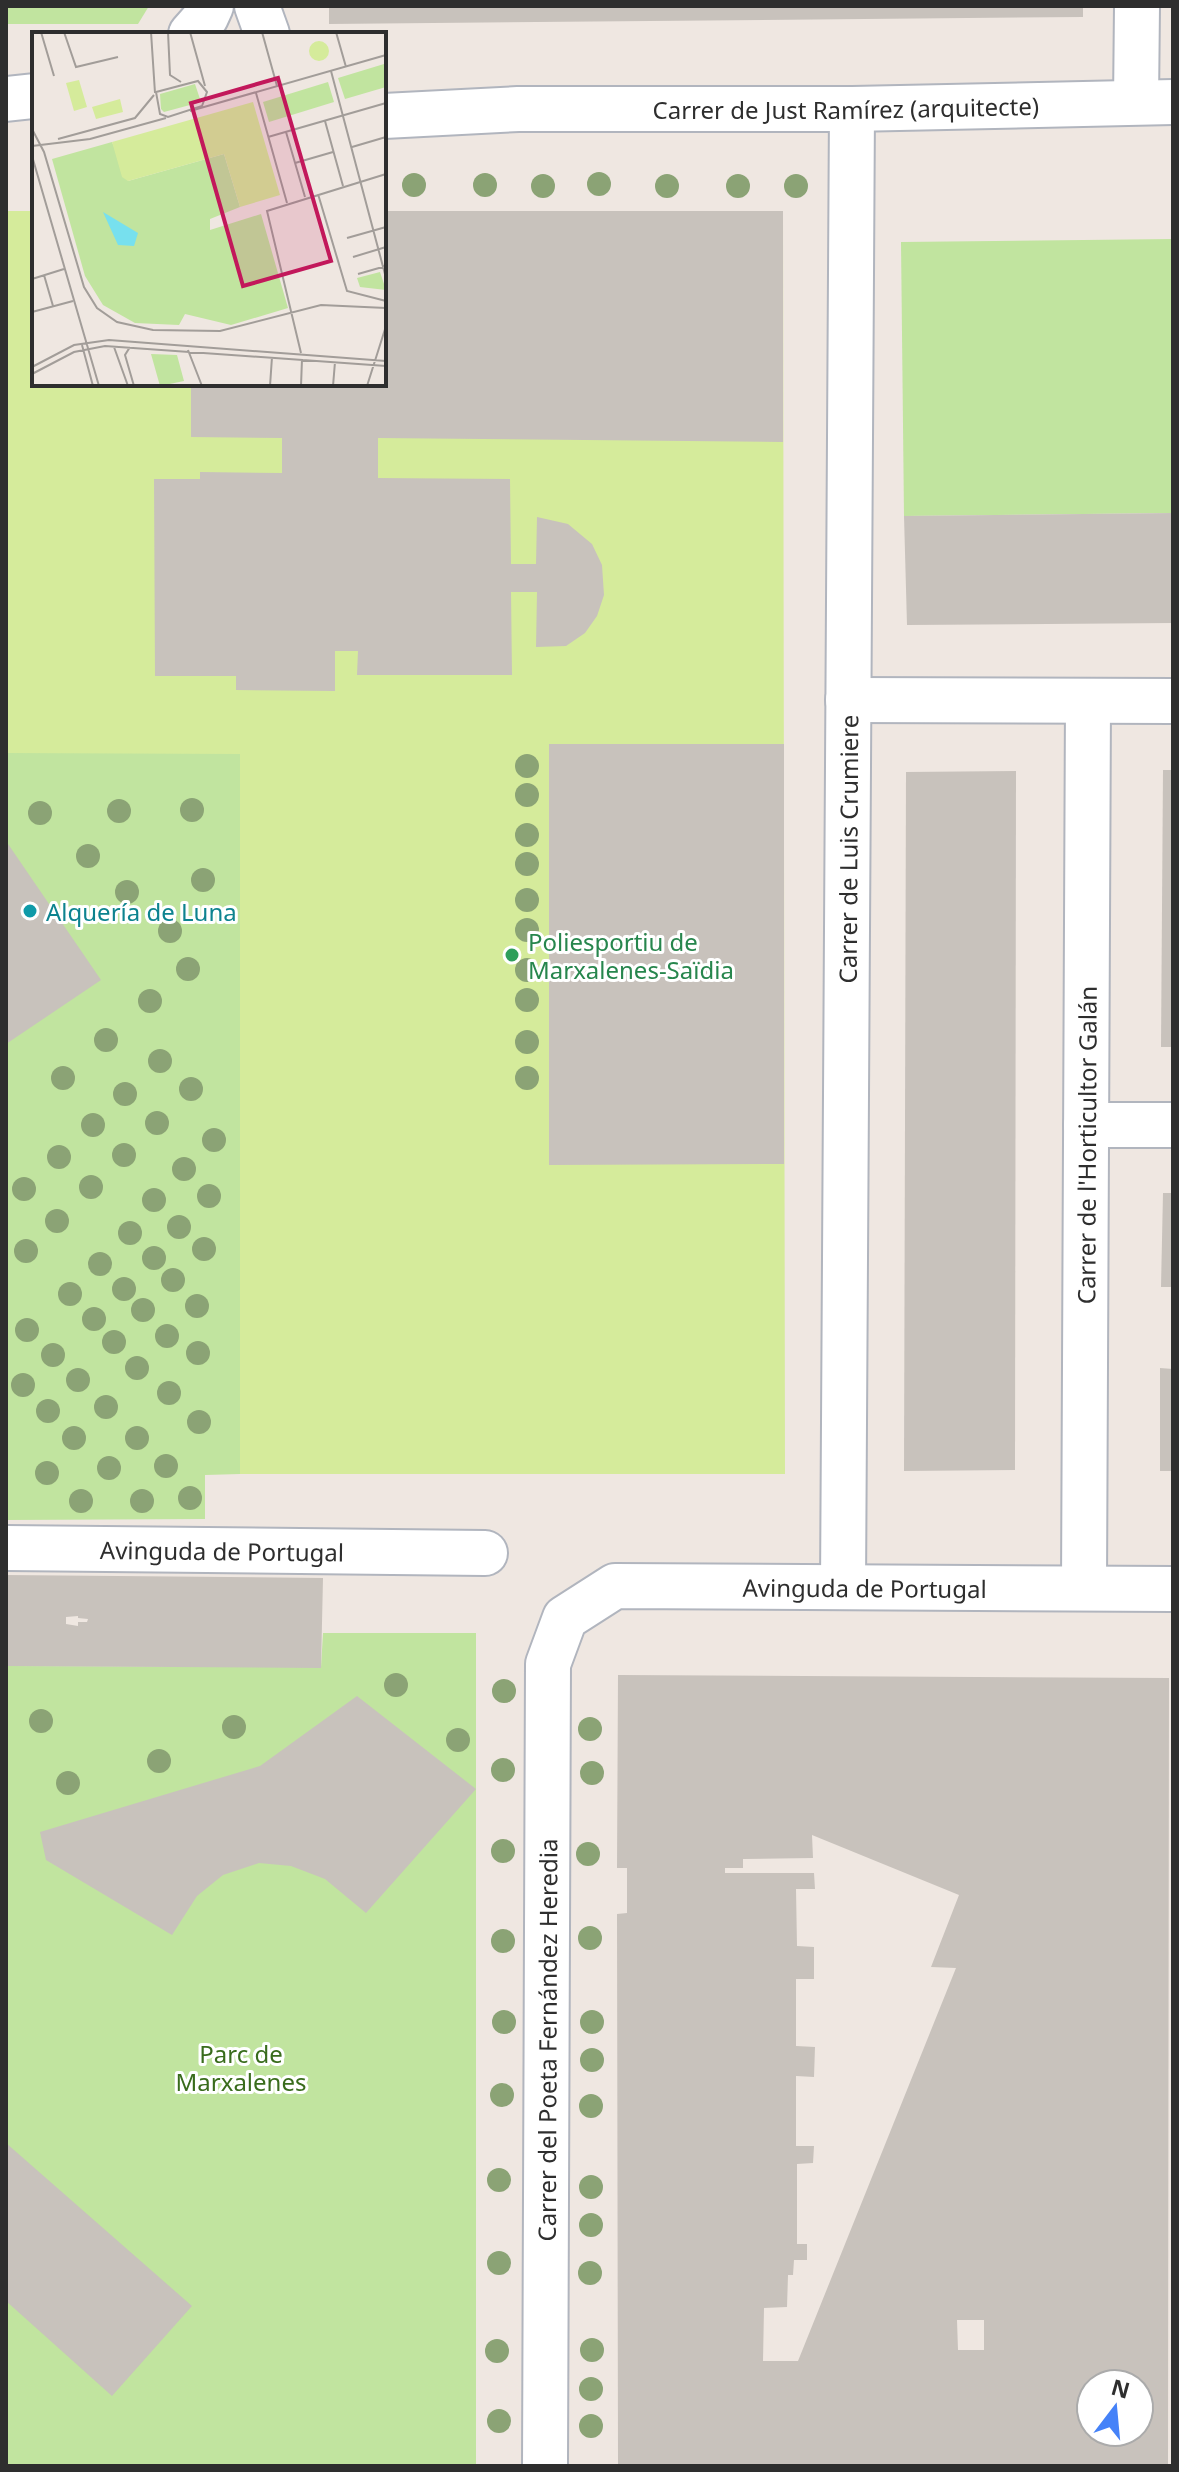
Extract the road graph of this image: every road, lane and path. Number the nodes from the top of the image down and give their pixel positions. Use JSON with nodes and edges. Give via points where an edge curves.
{"nodes":[{"id":1,"x":211,"y":6,"type":"edge"},
{"id":2,"x":257,"y":6,"type":"edge"},
{"id":3,"x":1137,"y":6,"type":"edge"},
{"id":4,"x":193,"y":32,"type":"edge"},
{"id":5,"x":266,"y":32,"type":"edge"},
{"id":6,"x":32,"y":96,"type":"edge"},
{"id":7,"x":386,"y":96,"type":"edge"},
{"id":8,"x":6,"y":99,"type":"edge"},
{"id":9,"x":1155,"y":102,"type":"edge"},
{"id":10,"x":6,"y":107,"type":"edge"},
{"id":11,"x":32,"y":109,"type":"edge"},
{"id":12,"x":518,"y":109,"type":"junction"},
{"id":13,"x":852,"y":109,"type":"junction"},
{"id":14,"x":386,"y":116,"type":"edge"},
{"id":15,"x":848,"y":700,"type":"junction"},
{"id":16,"x":1088,"y":701,"type":"junction"},
{"id":17,"x":1173,"y":701,"type":"edge"},
{"id":18,"x":1086,"y":1125,"type":"junction"},
{"id":19,"x":1173,"y":1125,"type":"edge"},
{"id":20,"x":6,"y":1548,"type":"edge"},
{"id":21,"x":485,"y":1553,"type":"dead end"},
{"id":22,"x":843,"y":1587,"type":"junction"},
{"id":23,"x":1084,"y":1587,"type":"junction"},
{"id":24,"x":1173,"y":1589,"type":"edge"},
{"id":25,"x":565,"y":1618,"type":"joint"},
{"id":26,"x":545,"y":2466,"type":"edge"}],
"edges":[{"from":1,"to":4,"type":"street"},
{"from":2,"to":5,"type":"street"},
{"from":3,"to":9,"type":"street"},
{"from":6,"to":8,"type":"street"},
{"from":7,"to":12,"type":"street","name":"Carrer de Just Ramírez (arquitecte)"},
{"from":9,"to":13,"type":"street","name":"Carrer de Just Ramírez (arquitecte)"},
{"from":10,"to":11,"type":"street"},
{"from":12,"to":13,"type":"street","name":"Carrer de Just Ramírez (arquitecte)"},
{"from":12,"to":14,"type":"street","name":"Carrer de Just Ramírez (arquitecte)"},
{"from":13,"to":15,"type":"street","name":"Carrer de Luis Crumiere"},
{"from":15,"to":16,"type":"street"},
{"from":15,"to":22,"type":"street","name":"Carrer de Luis Crumiere"},
{"from":16,"to":17,"type":"street"},
{"from":16,"to":18,"type":"street","name":"Carrer de l'Horticultor Galán"},
{"from":18,"to":19,"type":"street"},
{"from":18,"to":23,"type":"street","name":"Carrer de l'Horticultor Galán"},
{"from":20,"to":21,"type":"street","name":"Avinguda de Portugal"},
{"from":22,"to":23,"type":"street","name":"Avinguda de Portugal"},
{"from":22,"to":25,"type":"street","name":"Avinguda de Portugal","via":[[615,1586]]},
{"from":23,"to":24,"type":"street","name":"Avinguda de Portugal"},
{"from":25,"to":26,"type":"street","name":"Carrer del Poeta Fernández Heredia","via":[[548,1664]]}]}
